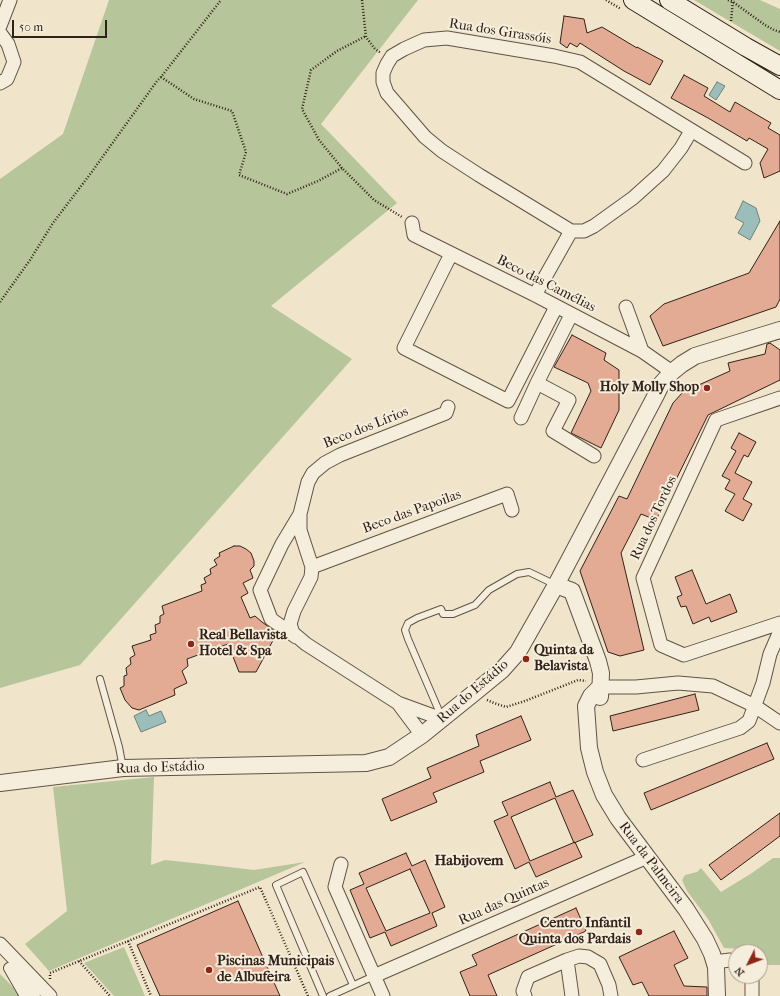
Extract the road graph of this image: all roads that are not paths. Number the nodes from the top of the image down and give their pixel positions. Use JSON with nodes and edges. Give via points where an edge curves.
{"nodes":[{"id":1,"x":10,"y":0,"type":"edge"},
{"id":2,"x":633,"y":0,"type":"edge"},
{"id":3,"x":669,"y":0,"type":"edge"},
{"id":4,"x":0,"y":26,"type":"edge"},
{"id":5,"x":0,"y":33,"type":"edge"},
{"id":6,"x":780,"y":66,"type":"edge"},
{"id":7,"x":0,"y":84,"type":"edge"},
{"id":8,"x":780,"y":90,"type":"edge"},
{"id":9,"x":691,"y":131,"type":"junction"},
{"id":10,"x":745,"y":163,"type":"dead end"},
{"id":11,"x":412,"y":223,"type":"road end"},
{"id":12,"x":571,"y":231,"type":"junction"},
{"id":13,"x":451,"y":254,"type":"junction"},
{"id":14,"x":535,"y":295,"type":"junction"},
{"id":15,"x":556,"y":307,"type":"junction"},
{"id":16,"x":626,"y":307,"type":"dead end"},
{"id":17,"x":571,"y":315,"type":"junction"},
{"id":18,"x":780,"y":330,"type":"edge"},
{"id":19,"x":642,"y":352,"type":"junction"},
{"id":20,"x":672,"y":372,"type":"junction"},
{"id":21,"x":537,"y":383,"type":"junction"},
{"id":22,"x":780,"y":398,"type":"edge"},
{"id":23,"x":448,"y":407,"type":"dead end"},
{"id":24,"x":521,"y":418,"type":"dead end"},
{"id":25,"x":594,"y":456,"type":"dead end"},
{"id":26,"x":512,"y":510,"type":"dead end"},
{"id":27,"x":300,"y":514,"type":"junction"},
{"id":28,"x":312,"y":567,"type":"junction"},
{"id":29,"x":556,"y":585,"type":"junction"},
{"id":30,"x":780,"y":623,"type":"edge"},
{"id":31,"x":780,"y":631,"type":"edge"},
{"id":32,"x":306,"y":644,"type":"junction"},
{"id":33,"x":100,"y":679,"type":"dead end"},
{"id":34,"x":600,"y":684,"type":"junction"},
{"id":35,"x":398,"y":703,"type":"junction"},
{"id":36,"x":755,"y":706,"type":"junction"},
{"id":37,"x":442,"y":718,"type":"junction"},
{"id":38,"x":780,"y":724,"type":"edge"},
{"id":39,"x":422,"y":735,"type":"junction"},
{"id":40,"x":643,"y":760,"type":"dead end"},
{"id":41,"x":122,"y":768,"type":"junction"},
{"id":42,"x":0,"y":783,"type":"edge"},
{"id":43,"x":647,"y":857,"type":"junction"},
{"id":44,"x":341,"y":864,"type":"dead end"},
{"id":45,"x":0,"y":944,"type":"edge"},
{"id":46,"x":567,"y":960,"type":"junction"},
{"id":47,"x":728,"y":960,"type":"edge"},
{"id":48,"x":714,"y":962,"type":"junction"},
{"id":49,"x":374,"y":976,"type":"junction"},
{"id":50,"x":752,"y":984,"type":"edge"},
{"id":51,"x":353,"y":985,"type":"junction"},
{"id":52,"x":50,"y":991,"type":"edge"},
{"id":53,"x":25,"y":996,"type":"edge"},
{"id":54,"x":35,"y":996,"type":"edge"},
{"id":55,"x":323,"y":996,"type":"edge"},
{"id":56,"x":330,"y":996,"type":"edge"},
{"id":57,"x":383,"y":996,"type":"edge"},
{"id":58,"x":525,"y":996,"type":"edge"},
{"id":59,"x":572,"y":996,"type":"edge"},
{"id":60,"x":611,"y":996,"type":"edge"},
{"id":61,"x":717,"y":996,"type":"edge"},
{"id":62,"x":752,"y":996,"type":"edge"}],
"edges":[{"from":1,"to":4,"type":"street"},
{"from":2,"to":8,"type":"main road"},
{"from":3,"to":6,"type":"main road"},
{"from":5,"to":7,"type":"street","via":[[8,44],[14,62],[7,79]]},
{"from":9,"to":10,"type":"street","name":"Rua dos Girassóis"},
{"from":9,"to":12,"type":"street","via":[[663,172],[633,198],[594,226]]},
{"from":9,"to":12,"type":"street","name":"Rua dos Girassóis","via":[[580,62],[447,38],[424,40],[392,56],[383,73],[387,93],[425,137],[448,155]]},
{"from":11,"to":13,"type":"street","name":"Beco das Camélias","via":[[414,235]]},
{"from":12,"to":14,"type":"street"},
{"from":13,"to":14,"type":"street","name":"Beco das Camélias"},
{"from":13,"to":15,"type":"street","via":[[404,348],[508,401]]},
{"from":14,"to":15,"type":"street","name":"Beco das Camélias"},
{"from":15,"to":17,"type":"street","name":"Beco das Camélias"},
{"from":16,"to":19,"type":"street"},
{"from":17,"to":19,"type":"street","name":"Beco das Camélias"},
{"from":17,"to":21,"type":"street"},
{"from":18,"to":20,"type":"street","name":"Rua do Estádio","via":[[694,356]]},
{"from":19,"to":20,"type":"street","name":"Beco das Camélias"},
{"from":20,"to":29,"type":"street","name":"Rua do Estádio","via":[[662,383]]},
{"from":21,"to":24,"type":"street"},
{"from":21,"to":25,"type":"street","via":[[569,400],[553,431]]},
{"from":22,"to":30,"type":"street","name":"Rua dos Tordos","via":[[716,420],[643,578],[661,645],[684,655]]},
{"from":23,"to":27,"type":"street","name":"Beco dos Lírios","via":[[446,413],[325,463],[313,473],[308,482]]},
{"from":26,"to":28,"type":"street","name":"Beco das Papoilas","via":[[507,494]]},
{"from":27,"to":28,"type":"street","via":[[300,530]]},
{"from":27,"to":32,"type":"street","via":[[260,590],[271,619]]},
{"from":28,"to":32,"type":"street","via":[[311,577],[290,624],[293,633]]},
{"from":29,"to":34,"type":"street","name":"Rua da Palmeira","via":[[572,591],[598,661]]},
{"from":29,"to":37,"type":"street","name":"Rua do Estádio","via":[[518,652],[502,670]]},
{"from":29,"to":37,"type":"lane","via":[[529,572],[517,574],[488,590],[475,605],[453,614],[444,614],[441,609],[408,623],[405,630],[408,639]]},
{"from":31,"to":36,"type":"street","via":[[770,654]]},
{"from":32,"to":35,"type":"street"},
{"from":33,"to":41,"type":"lane","via":[[119,747]]},
{"from":34,"to":36,"type":"street","via":[[636,687],[678,683],[713,686]]},
{"from":34,"to":43,"type":"street","name":"Rua da Palmeira","via":[[600,700],[588,727],[589,748],[595,772],[604,795],[618,818]]},
{"from":35,"to":37,"type":"street"},
{"from":35,"to":39,"type":"street"},
{"from":36,"to":38,"type":"street"},
{"from":36,"to":40,"type":"street","via":[[749,721],[740,728]]},
{"from":37,"to":39,"type":"street","name":"Rua do Estádio"},
{"from":39,"to":41,"type":"street","name":"Rua do Estádio","via":[[389,757],[366,763]]},
{"from":41,"to":42,"type":"street","name":"Rua do Estádio"},
{"from":43,"to":48,"type":"street","name":"Rua da Palmeira","via":[[696,924]]},
{"from":43,"to":49,"type":"street","name":"Rua das Quintas"},
{"from":44,"to":49,"type":"street","via":[[335,887]]},
{"from":45,"to":52,"type":"street"},
{"from":46,"to":58,"type":"street","via":[[528,977],[523,991]]},
{"from":46,"to":59,"type":"street"},
{"from":46,"to":60,"type":"street","via":[[579,956],[588,957],[600,964]]},
{"from":47,"to":48,"type":"street"},
{"from":48,"to":61,"type":"street","name":"Rua da Palmeira"},
{"from":49,"to":51,"type":"lane"},
{"from":49,"to":57,"type":"street"},
{"from":50,"to":62,"type":"street"},
{"from":51,"to":55,"type":"lane","via":[[303,872],[276,885]]},
{"from":51,"to":56,"type":"lane"},
{"from":53,"to":54,"type":"street","via":[[9,968]]}]}
